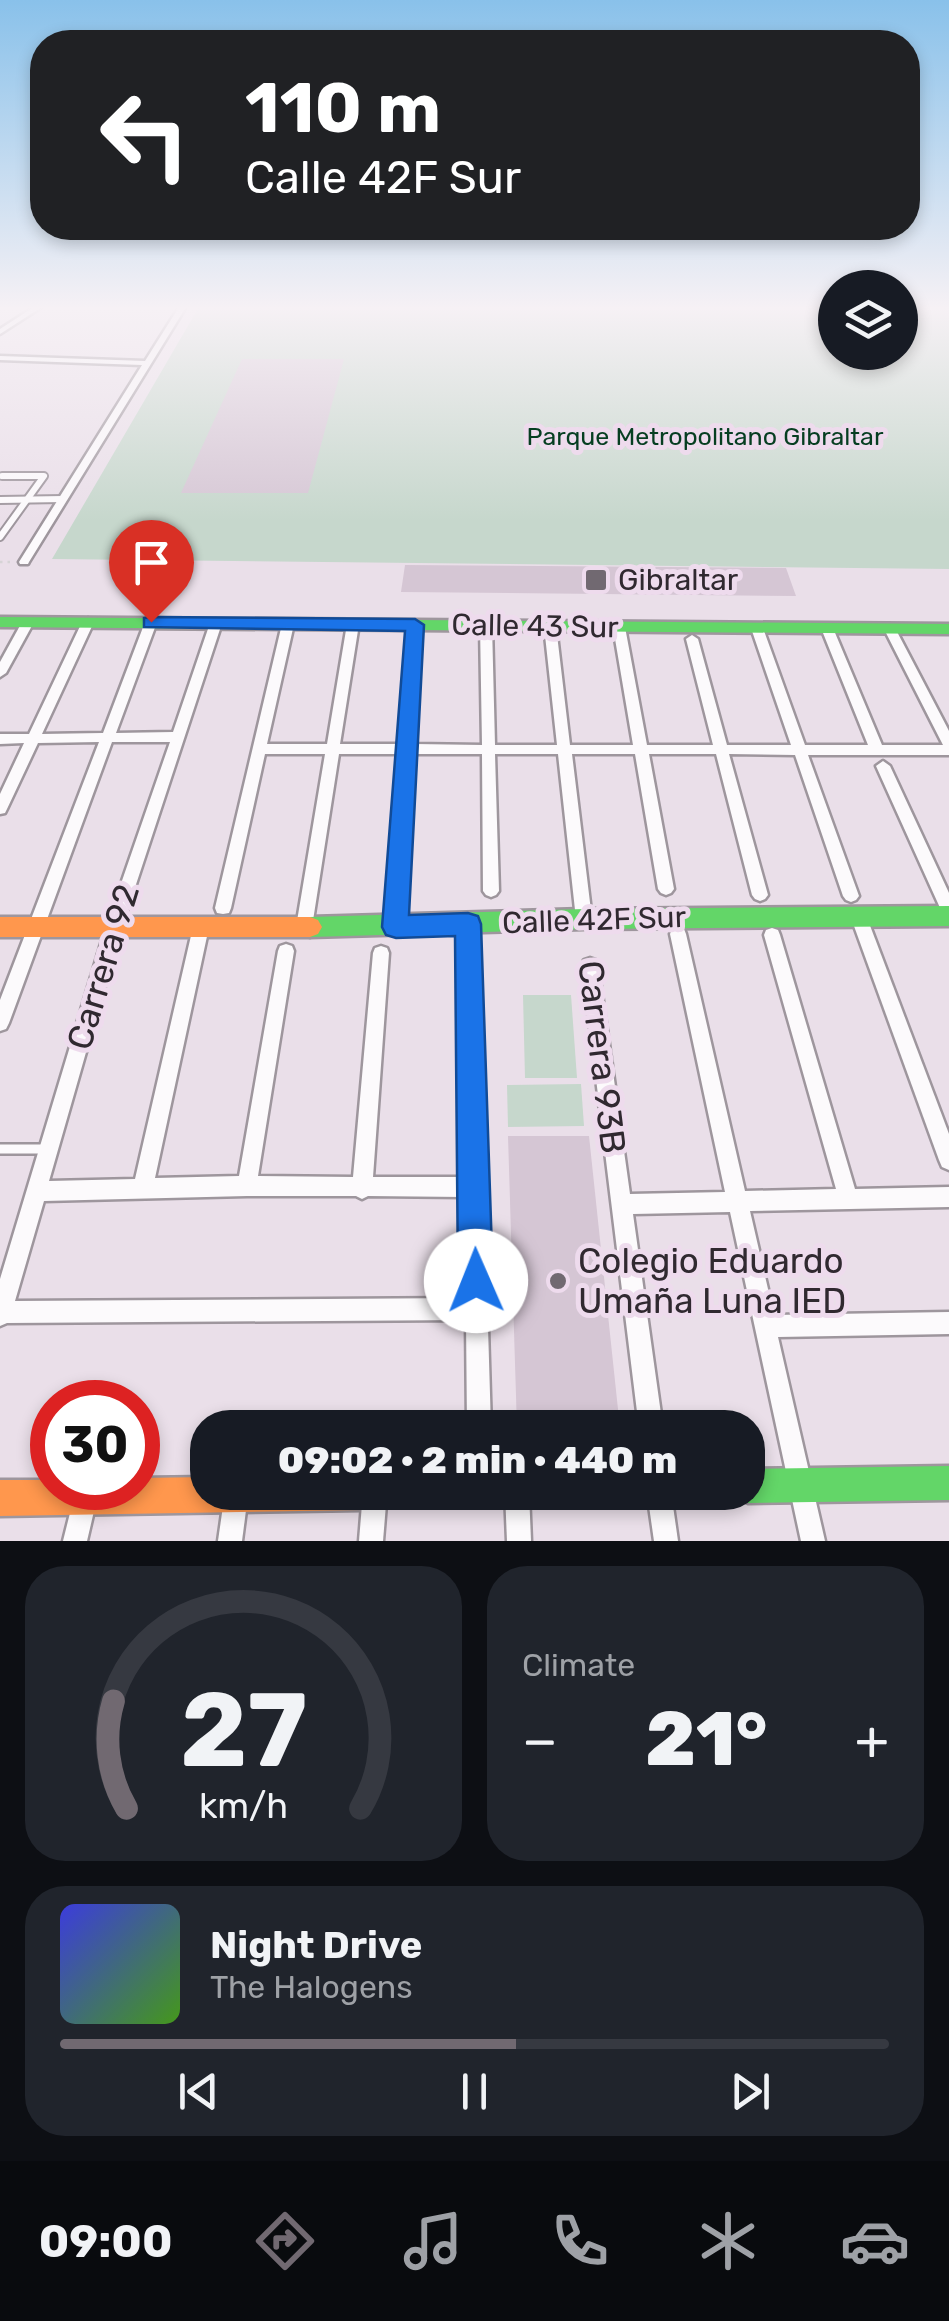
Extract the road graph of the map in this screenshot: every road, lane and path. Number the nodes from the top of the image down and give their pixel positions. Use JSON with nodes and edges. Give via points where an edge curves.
{"nodes":[{"id":1,"x":137,"y":379,"type":"edge"},
{"id":2,"x":2,"y":476,"type":"edge"},
{"id":3,"x":0,"y":500,"type":"edge"},
{"id":4,"x":28,"y":500,"type":"junction"},
{"id":5,"x":63,"y":500,"type":"junction"},
{"id":6,"x":0,"y":537,"type":"edge"},
{"id":7,"x":24,"y":562,"type":"dead end"},
{"id":8,"x":0,"y":622,"type":"edge"},
{"id":9,"x":28,"y":622,"type":"junction"},
{"id":10,"x":88,"y":622,"type":"junction"},
{"id":11,"x":151,"y":622,"type":"junction"},
{"id":12,"x":216,"y":623,"type":"junction"},
{"id":13,"x":288,"y":624,"type":"junction"},
{"id":14,"x":353,"y":624,"type":"junction"},
{"id":15,"x":415,"y":625,"type":"junction"},
{"id":16,"x":486,"y":626,"type":"junction"},
{"id":17,"x":550,"y":626,"type":"junction"},
{"id":18,"x":618,"y":627,"type":"junction"},
{"id":19,"x":757,"y":628,"type":"junction"},
{"id":20,"x":827,"y":628,"type":"junction"},
{"id":21,"x":890,"y":629,"type":"junction"},
{"id":22,"x":949,"y":629,"type":"edge"},
{"id":23,"x":692,"y":639,"type":"dead end"},
{"id":24,"x":0,"y":673,"type":"edge"},
{"id":25,"x":175,"y":737,"type":"junction"},
{"id":26,"x":108,"y":738,"type":"junction"},
{"id":27,"x":0,"y":739,"type":"edge"},
{"id":28,"x":33,"y":739,"type":"junction"},
{"id":29,"x":949,"y":747,"type":"edge"},
{"id":30,"x":259,"y":750,"type":"junction"},
{"id":31,"x":333,"y":750,"type":"junction"},
{"id":32,"x":407,"y":750,"type":"junction"},
{"id":33,"x":643,"y":750,"type":"junction"},
{"id":34,"x":724,"y":750,"type":"junction"},
{"id":35,"x":802,"y":750,"type":"junction"},
{"id":36,"x":489,"y":751,"type":"junction"},
{"id":37,"x":564,"y":752,"type":"junction"},
{"id":38,"x":880,"y":758,"type":"junction"},
{"id":39,"x":0,"y":809,"type":"edge"},
{"id":40,"x":666,"y":889,"type":"dead end"},
{"id":41,"x":491,"y":891,"type":"dead end"},
{"id":42,"x":760,"y":895,"type":"dead end"},
{"id":43,"x":854,"y":905,"type":"junction"},
{"id":44,"x":223,"y":908,"type":"dead end"},
{"id":45,"x":949,"y":913,"type":"edge"},
{"id":46,"x":584,"y":919,"type":"junction"},
{"id":47,"x":468,"y":924,"type":"junction"},
{"id":48,"x":0,"y":927,"type":"edge"},
{"id":49,"x":36,"y":927,"type":"junction"},
{"id":50,"x":114,"y":927,"type":"junction"},
{"id":51,"x":200,"y":927,"type":"junction"},
{"id":52,"x":304,"y":927,"type":"junction"},
{"id":53,"x":396,"y":927,"type":"junction"},
{"id":54,"x":678,"y":934,"type":"dead end"},
{"id":55,"x":772,"y":936,"type":"dead end"},
{"id":56,"x":286,"y":950,"type":"dead end"},
{"id":57,"x":381,"y":953,"type":"dead end"},
{"id":58,"x":590,"y":965,"type":"dead end"},
{"id":59,"x":0,"y":1022,"type":"edge"},
{"id":60,"x":0,"y":1149,"type":"edge"},
{"id":61,"x":48,"y":1149,"type":"junction"},
{"id":62,"x":949,"y":1160,"type":"edge"},
{"id":63,"x":247,"y":1186,"type":"junction"},
{"id":64,"x":474,"y":1187,"type":"junction"},
{"id":65,"x":143,"y":1189,"type":"junction"},
{"id":66,"x":362,"y":1190,"type":"junction"},
{"id":67,"x":36,"y":1192,"type":"junction"},
{"id":68,"x":949,"y":1197,"type":"edge"},
{"id":69,"x":848,"y":1198,"type":"junction"},
{"id":70,"x":737,"y":1200,"type":"junction"},
{"id":71,"x":621,"y":1204,"type":"junction"},
{"id":72,"x":476,"y":1309,"type":"junction"},
{"id":73,"x":0,"y":1313,"type":"edge"},
{"id":74,"x":949,"y":1323,"type":"edge"},
{"id":75,"x":765,"y":1326,"type":"junction"},
{"id":76,"x":479,"y":1410,"type":"edge"},
{"id":77,"x":649,"y":1410,"type":"edge"},
{"id":78,"x":765,"y":1486,"type":"edge"},
{"id":79,"x":800,"y":1486,"type":"junction"},
{"id":80,"x":947,"y":1490,"type":"edge"},
{"id":81,"x":160,"y":1496,"type":"edge"},
{"id":82,"x":190,"y":1496,"type":"edge"},
{"id":83,"x":0,"y":1498,"type":"edge"},
{"id":84,"x":30,"y":1498,"type":"edge"},
{"id":85,"x":82,"y":1510,"type":"edge"},
{"id":86,"x":234,"y":1510,"type":"edge"},
{"id":87,"x":373,"y":1510,"type":"edge"},
{"id":88,"x":518,"y":1510,"type":"edge"},
{"id":89,"x":662,"y":1510,"type":"edge"},
{"id":90,"x":76,"y":1541,"type":"edge"},
{"id":91,"x":230,"y":1541,"type":"edge"},
{"id":92,"x":372,"y":1541,"type":"edge"},
{"id":93,"x":519,"y":1541,"type":"edge"},
{"id":94,"x":666,"y":1541,"type":"edge"},
{"id":95,"x":813,"y":1541,"type":"edge"}],
"edges":[{"from":1,"to":5,"type":"street"},
{"from":2,"to":4,"type":"lane","via":[[44,476]]},
{"from":3,"to":4,"type":"lane"},
{"from":4,"to":5,"type":"lane"},
{"from":4,"to":6,"type":"lane"},
{"from":5,"to":7,"type":"street"},
{"from":8,"to":9,"type":"street","name":"Calle 43 Sur"},
{"from":9,"to":10,"type":"street","name":"Calle 43 Sur"},
{"from":9,"to":24,"type":"street"},
{"from":10,"to":11,"type":"street","name":"Calle 43 Sur"},
{"from":10,"to":28,"type":"street"},
{"from":11,"to":12,"type":"street","name":"Calle 43 Sur"},
{"from":11,"to":26,"type":"street"},
{"from":12,"to":13,"type":"street","name":"Calle 43 Sur"},
{"from":12,"to":25,"type":"street","name":"Carrera 92"},
{"from":13,"to":14,"type":"street","name":"Calle 43 Sur"},
{"from":13,"to":30,"type":"street"},
{"from":14,"to":15,"type":"street","name":"Calle 43 Sur"},
{"from":14,"to":31,"type":"street"},
{"from":15,"to":16,"type":"street","name":"Calle 43 Sur"},
{"from":15,"to":32,"type":"street"},
{"from":16,"to":17,"type":"street","name":"Calle 43 Sur"},
{"from":16,"to":36,"type":"street"},
{"from":17,"to":18,"type":"street","name":"Calle 43 Sur"},
{"from":17,"to":37,"type":"street","name":"Carrera 93B"},
{"from":18,"to":19,"type":"street","name":"Calle 43 Sur"},
{"from":18,"to":33,"type":"street"},
{"from":19,"to":20,"type":"street","name":"Calle 43 Sur"},
{"from":19,"to":35,"type":"street"},
{"from":20,"to":21,"type":"street","name":"Calle 43 Sur"},
{"from":20,"to":38,"type":"street"},
{"from":21,"to":22,"type":"street","name":"Calle 43 Sur"},
{"from":21,"to":29,"type":"street"},
{"from":23,"to":34,"type":"street"},
{"from":25,"to":26,"type":"street"},
{"from":25,"to":50,"type":"street","name":"Carrera 92"},
{"from":26,"to":28,"type":"street"},
{"from":26,"to":49,"type":"street"},
{"from":27,"to":28,"type":"street"},
{"from":28,"to":39,"type":"street"},
{"from":29,"to":38,"type":"street"},
{"from":30,"to":31,"type":"street"},
{"from":30,"to":44,"type":"street"},
{"from":31,"to":32,"type":"street"},
{"from":31,"to":52,"type":"street"},
{"from":32,"to":36,"type":"street"},
{"from":32,"to":53,"type":"street"},
{"from":33,"to":34,"type":"street"},
{"from":33,"to":37,"type":"street"},
{"from":33,"to":40,"type":"street"},
{"from":34,"to":35,"type":"street"},
{"from":34,"to":42,"type":"street"},
{"from":35,"to":38,"type":"street"},
{"from":35,"to":43,"type":"street"},
{"from":36,"to":37,"type":"street"},
{"from":36,"to":41,"type":"street"},
{"from":37,"to":46,"type":"street","name":"Carrera 93B"},
{"from":38,"to":45,"type":"street"},
{"from":43,"to":45,"type":"street","name":"Calle 42F Sur"},
{"from":43,"to":46,"type":"street","name":"Calle 42F Sur"},
{"from":43,"to":62,"type":"street"},
{"from":46,"to":47,"type":"street","name":"Calle 42F Sur"},
{"from":47,"to":53,"type":"street","name":"Calle 42F Sur"},
{"from":47,"to":64,"type":"street"},
{"from":48,"to":49,"type":"street","name":"Calle 42F Sur"},
{"from":49,"to":50,"type":"street","name":"Calle 42F Sur"},
{"from":49,"to":59,"type":"street"},
{"from":50,"to":51,"type":"street","name":"Calle 42F Sur"},
{"from":50,"to":61,"type":"street","name":"Carrera 92"},
{"from":51,"to":52,"type":"street","name":"Calle 42F Sur"},
{"from":51,"to":65,"type":"street"},
{"from":52,"to":53,"type":"street","name":"Calle 42F Sur"},
{"from":54,"to":70,"type":"street"},
{"from":55,"to":69,"type":"street"},
{"from":56,"to":63,"type":"street"},
{"from":57,"to":66,"type":"street"},
{"from":58,"to":71,"type":"street","name":"Carrera 93B"},
{"from":60,"to":61,"type":"lane"},
{"from":61,"to":67,"type":"street","name":"Carrera 92"},
{"from":63,"to":65,"type":"street"},
{"from":63,"to":66,"type":"street"},
{"from":64,"to":66,"type":"street"},
{"from":64,"to":72,"type":"street"},
{"from":65,"to":67,"type":"street"},
{"from":67,"to":73,"type":"street","name":"Carrera 92"},
{"from":68,"to":69,"type":"street"},
{"from":69,"to":70,"type":"street"},
{"from":70,"to":71,"type":"street"},
{"from":70,"to":75,"type":"street"},
{"from":71,"to":77,"type":"street","name":"Carrera 93B"},
{"from":72,"to":73,"type":"street"},
{"from":72,"to":76,"type":"street"},
{"from":74,"to":75,"type":"street"},
{"from":75,"to":79,"type":"street"},
{"from":78,"to":79,"type":"street"},
{"from":79,"to":80,"type":"street"},
{"from":79,"to":95,"type":"street"},
{"from":81,"to":82,"type":"street"},
{"from":83,"to":84,"type":"street"},
{"from":85,"to":90,"type":"street"},
{"from":86,"to":91,"type":"street"},
{"from":87,"to":92,"type":"street"},
{"from":88,"to":93,"type":"street"},
{"from":89,"to":94,"type":"street"}]}
